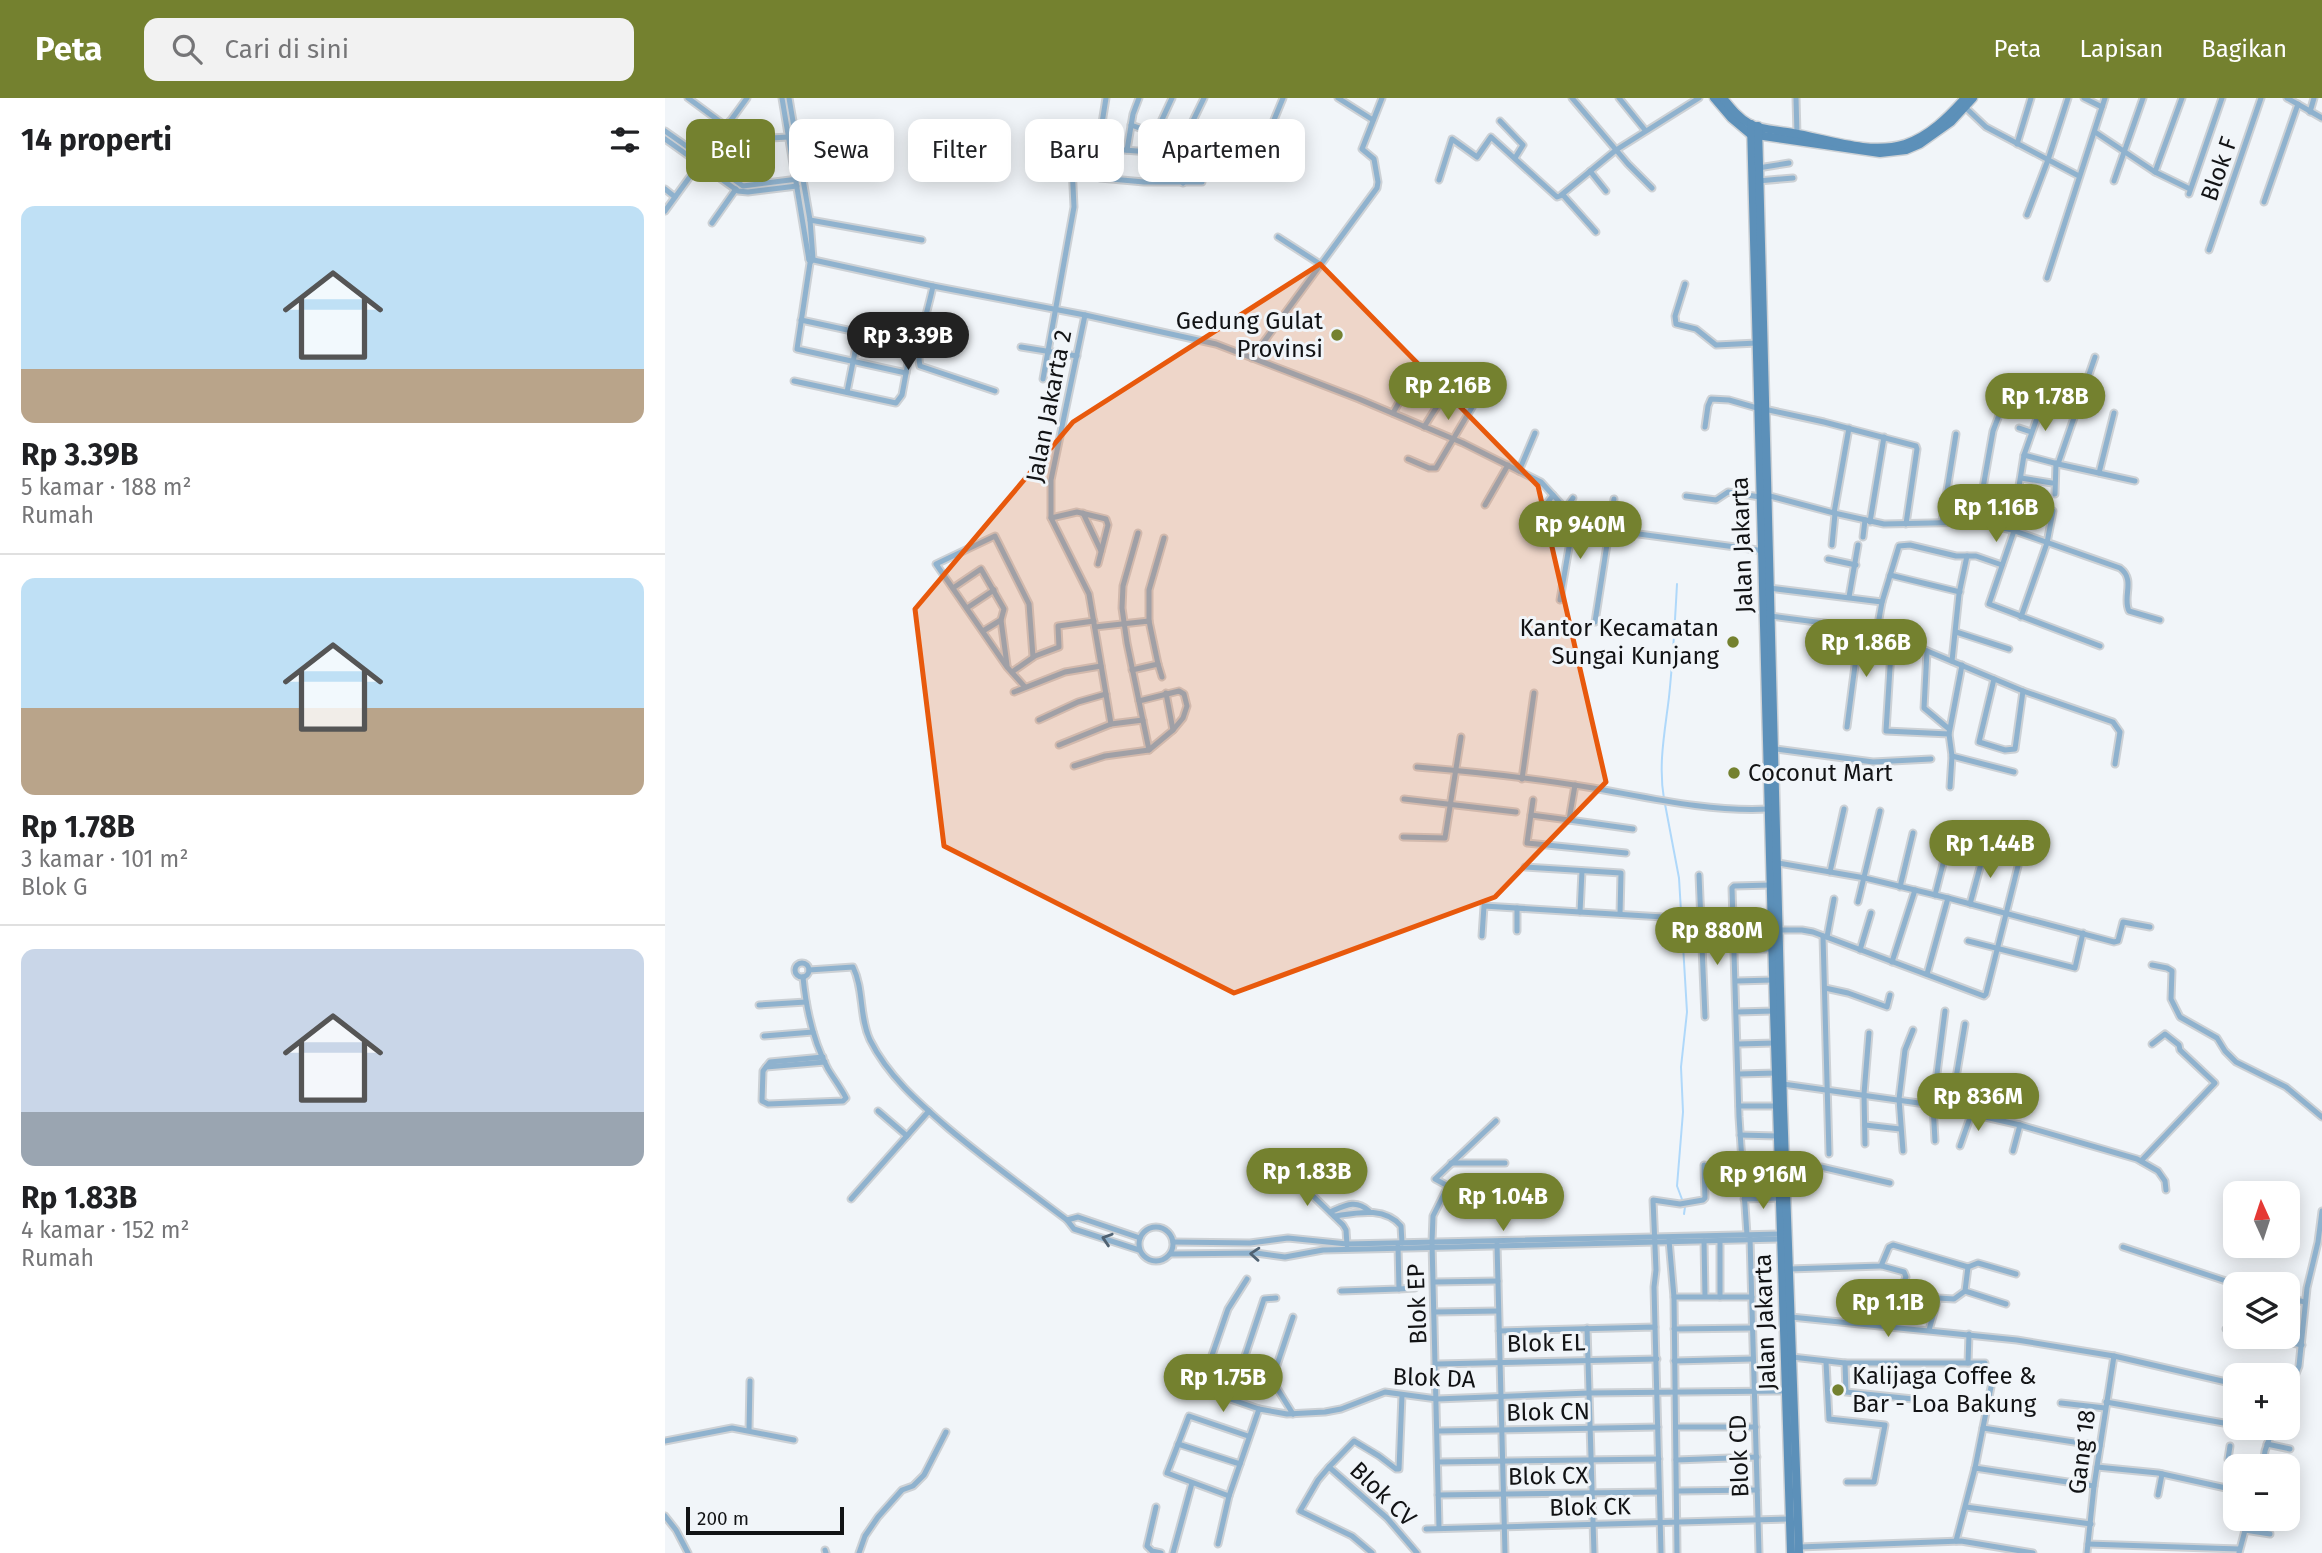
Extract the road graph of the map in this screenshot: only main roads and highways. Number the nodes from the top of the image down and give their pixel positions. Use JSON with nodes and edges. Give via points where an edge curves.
{"nodes":[{"id":1,"x":1714,"y":98,"type":"edge"},
{"id":2,"x":1723,"y":98,"type":"edge"},
{"id":3,"x":1973,"y":98,"type":"edge"},
{"id":4,"x":1965,"y":102,"type":"edge"},
{"id":5,"x":1754,"y":130,"type":"junction"},
{"id":6,"x":1755,"y":195,"type":"junction"},
{"id":7,"x":1765,"y":551,"type":"junction"},
{"id":8,"x":1768,"y":641,"type":"junction"},
{"id":9,"x":1777,"y":930,"type":"junction"},
{"id":10,"x":1782,"y":1166,"type":"junction"},
{"id":11,"x":1785,"y":1237,"type":"junction"},
{"id":12,"x":1790,"y":1391,"type":"junction"},
{"id":13,"x":1794,"y":1519,"type":"junction"},
{"id":14,"x":1800,"y":1550,"type":"edge"},
{"id":15,"x":1791,"y":1553,"type":"edge"}],
"edges":[{"from":1,"to":5,"type":"main road","via":[[1731,118]]},
{"from":2,"to":5,"type":"main road"},
{"from":3,"to":4,"type":"main road"},
{"from":4,"to":5,"type":"main road","via":[[1926,133],[1892,146],[1861,146]]},
{"from":4,"to":5,"type":"main road","via":[[1951,122],[1929,138],[1892,153],[1861,152]]},
{"from":5,"to":6,"type":"main road","name":"Jalan Jakarta"},
{"from":5,"to":6,"type":"main road","name":"Jalan Jakarta"},
{"from":6,"to":7,"type":"main road","name":"Jalan Jakarta"},
{"from":7,"to":8,"type":"main road","name":"Jalan Jakarta"},
{"from":7,"to":8,"type":"main road","name":"Jalan Jakarta"},
{"from":8,"to":9,"type":"main road","name":"Jalan Jakarta","via":[[1776,749]]},
{"from":8,"to":9,"type":"main road","name":"Jalan Jakarta","via":[[1768,809],[1772,917]]},
{"from":9,"to":10,"type":"main road","name":"Jalan Jakarta"},
{"from":9,"to":10,"type":"main road","name":"Jalan Jakarta","via":[[1773,980],[1777,1136]]},
{"from":10,"to":11,"type":"main road","name":"Jalan Jakarta"},
{"from":10,"to":11,"type":"main road","name":"Jalan Jakarta"},
{"from":11,"to":12,"type":"main road","name":"Jalan Jakarta"},
{"from":11,"to":12,"type":"main road","name":"Jalan Jakarta"},
{"from":12,"to":13,"type":"main road","name":"Jalan Jakarta"},
{"from":13,"to":14,"type":"main road","name":"Jalan Jakarta"},
{"from":13,"to":15,"type":"main road","name":"Jalan Jakarta"}]}
